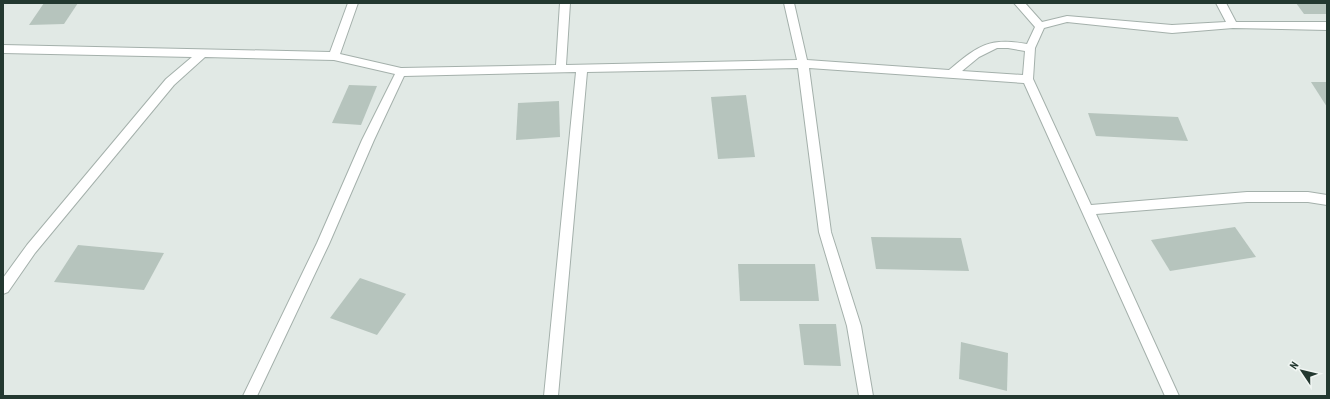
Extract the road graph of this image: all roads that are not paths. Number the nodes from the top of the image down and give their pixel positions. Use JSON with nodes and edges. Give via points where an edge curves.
{"nodes":[{"id":1,"x":353,"y":3,"type":"edge"},
{"id":2,"x":565,"y":3,"type":"edge"},
{"id":3,"x":789,"y":3,"type":"edge"},
{"id":4,"x":1019,"y":3,"type":"edge"},
{"id":5,"x":1221,"y":3,"type":"edge"},
{"id":6,"x":1233,"y":25,"type":"junction"},
{"id":7,"x":1040,"y":26,"type":"junction"},
{"id":8,"x":1327,"y":26,"type":"edge"},
{"id":9,"x":1030,"y":48,"type":"junction"},
{"id":10,"x":3,"y":49,"type":"edge"},
{"id":11,"x":203,"y":53,"type":"junction"},
{"id":12,"x":334,"y":56,"type":"junction"},
{"id":13,"x":803,"y":64,"type":"junction"},
{"id":14,"x":561,"y":68,"type":"junction"},
{"id":15,"x":582,"y":68,"type":"junction"},
{"id":16,"x":401,"y":72,"type":"junction"},
{"id":17,"x":951,"y":74,"type":"junction"},
{"id":18,"x":1028,"y":79,"type":"junction"},
{"id":19,"x":1327,"y":200,"type":"edge"},
{"id":20,"x":1088,"y":210,"type":"junction"},
{"id":21,"x":3,"y":288,"type":"edge"},
{"id":22,"x":250,"y":396,"type":"edge"},
{"id":23,"x":551,"y":396,"type":"edge"},
{"id":24,"x":866,"y":396,"type":"edge"},
{"id":25,"x":1172,"y":396,"type":"edge"}],
"edges":[{"from":1,"to":12,"type":"street"},
{"from":2,"to":14,"type":"street"},
{"from":3,"to":13,"type":"street"},
{"from":4,"to":7,"type":"street"},
{"from":5,"to":6,"type":"street"},
{"from":6,"to":7,"type":"street","via":[[1172,29],[1067,19]]},
{"from":6,"to":8,"type":"street"},
{"from":7,"to":9,"type":"street"},
{"from":9,"to":17,"type":"street","via":[[994,45],[978,53]]},
{"from":9,"to":18,"type":"street"},
{"from":10,"to":11,"type":"street"},
{"from":11,"to":12,"type":"street"},
{"from":11,"to":21,"type":"street","via":[[170,82],[31,249]]},
{"from":12,"to":16,"type":"street"},
{"from":13,"to":15,"type":"street"},
{"from":13,"to":17,"type":"street"},
{"from":13,"to":24,"type":"street","via":[[825,232],[854,326]]},
{"from":14,"to":15,"type":"street"},
{"from":14,"to":16,"type":"street"},
{"from":15,"to":23,"type":"street"},
{"from":16,"to":22,"type":"street"},
{"from":17,"to":18,"type":"street"},
{"from":18,"to":20,"type":"street"},
{"from":19,"to":20,"type":"street","via":[[1308,197],[1247,197]]},
{"from":20,"to":25,"type":"street"}]}
